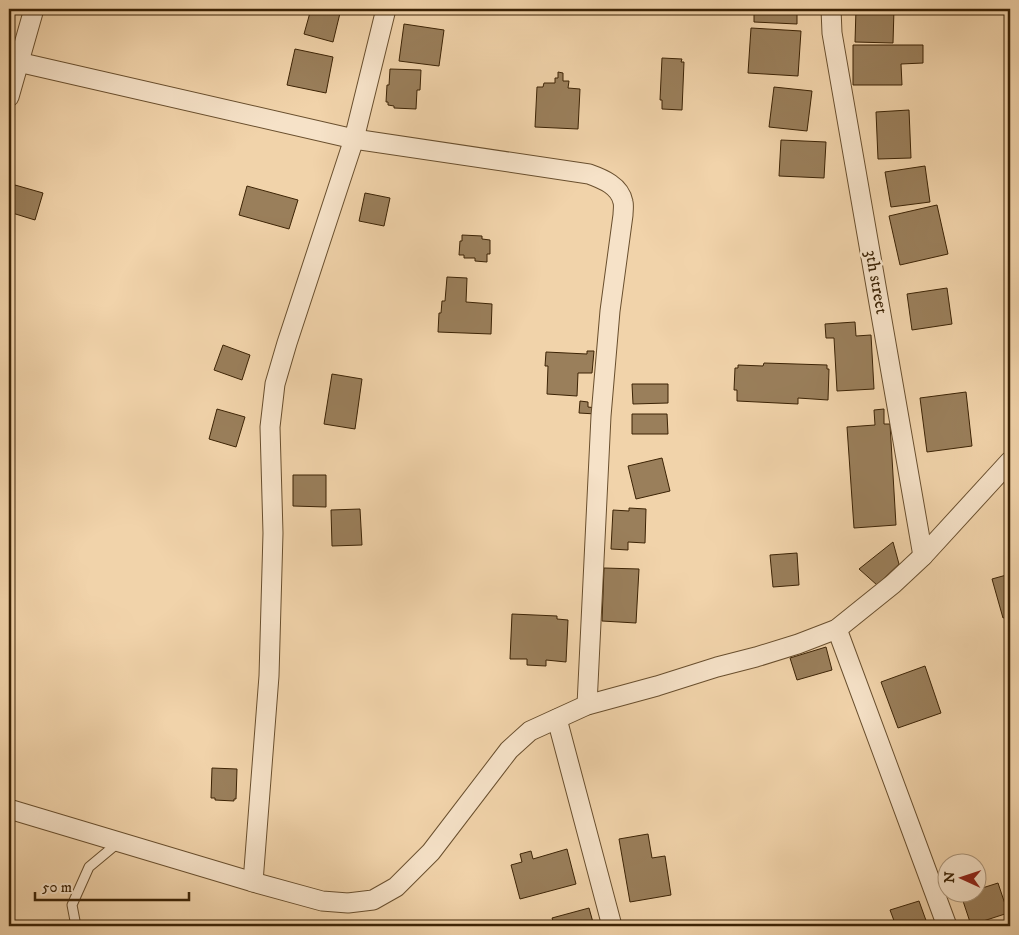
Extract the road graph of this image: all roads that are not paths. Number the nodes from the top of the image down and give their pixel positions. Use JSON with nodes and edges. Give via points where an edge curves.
{"nodes":[{"id":1,"x":34,"y":9,"type":"edge"},
{"id":2,"x":386,"y":9,"type":"edge"},
{"id":3,"x":831,"y":9,"type":"edge"},
{"id":4,"x":18,"y":62,"type":"junction"},
{"id":5,"x":9,"y":97,"type":"edge"},
{"id":6,"x":354,"y":139,"type":"junction"},
{"id":7,"x":1010,"y":461,"type":"edge"},
{"id":8,"x":923,"y":556,"type":"junction"},
{"id":9,"x":837,"y":629,"type":"junction"},
{"id":10,"x":587,"y":705,"type":"junction"},
{"id":11,"x":557,"y":719,"type":"junction"},
{"id":12,"x":9,"y":809,"type":"edge"},
{"id":13,"x":119,"y":842,"type":"junction"},
{"id":14,"x":253,"y":882,"type":"junction"},
{"id":15,"x":76,"y":926,"type":"edge"},
{"id":16,"x":612,"y":926,"type":"edge"},
{"id":17,"x":947,"y":926,"type":"edge"}],
"edges":[{"from":1,"to":4,"type":"street"},
{"from":2,"to":6,"type":"street"},
{"from":3,"to":8,"type":"street","name":"3th street","via":[[832,32]]},
{"from":4,"to":5,"type":"street"},
{"from":4,"to":6,"type":"street"},
{"from":6,"to":10,"type":"street","via":[[589,174],[612,185],[623,202],[601,416]]},
{"from":6,"to":14,"type":"street","via":[[275,384],[270,426],[273,533],[269,676]]},
{"from":7,"to":8,"type":"street"},
{"from":8,"to":9,"type":"street"},
{"from":9,"to":10,"type":"street","via":[[756,657]]},
{"from":9,"to":17,"type":"street"},
{"from":10,"to":11,"type":"street"},
{"from":11,"to":14,"type":"street","via":[[530,731],[509,750],[431,852],[396,888],[372,900],[348,903],[322,901]]},
{"from":11,"to":16,"type":"street"},
{"from":12,"to":13,"type":"street"},
{"from":13,"to":14,"type":"street"},
{"from":13,"to":15,"type":"lane","via":[[89,867],[72,905]]}]}
